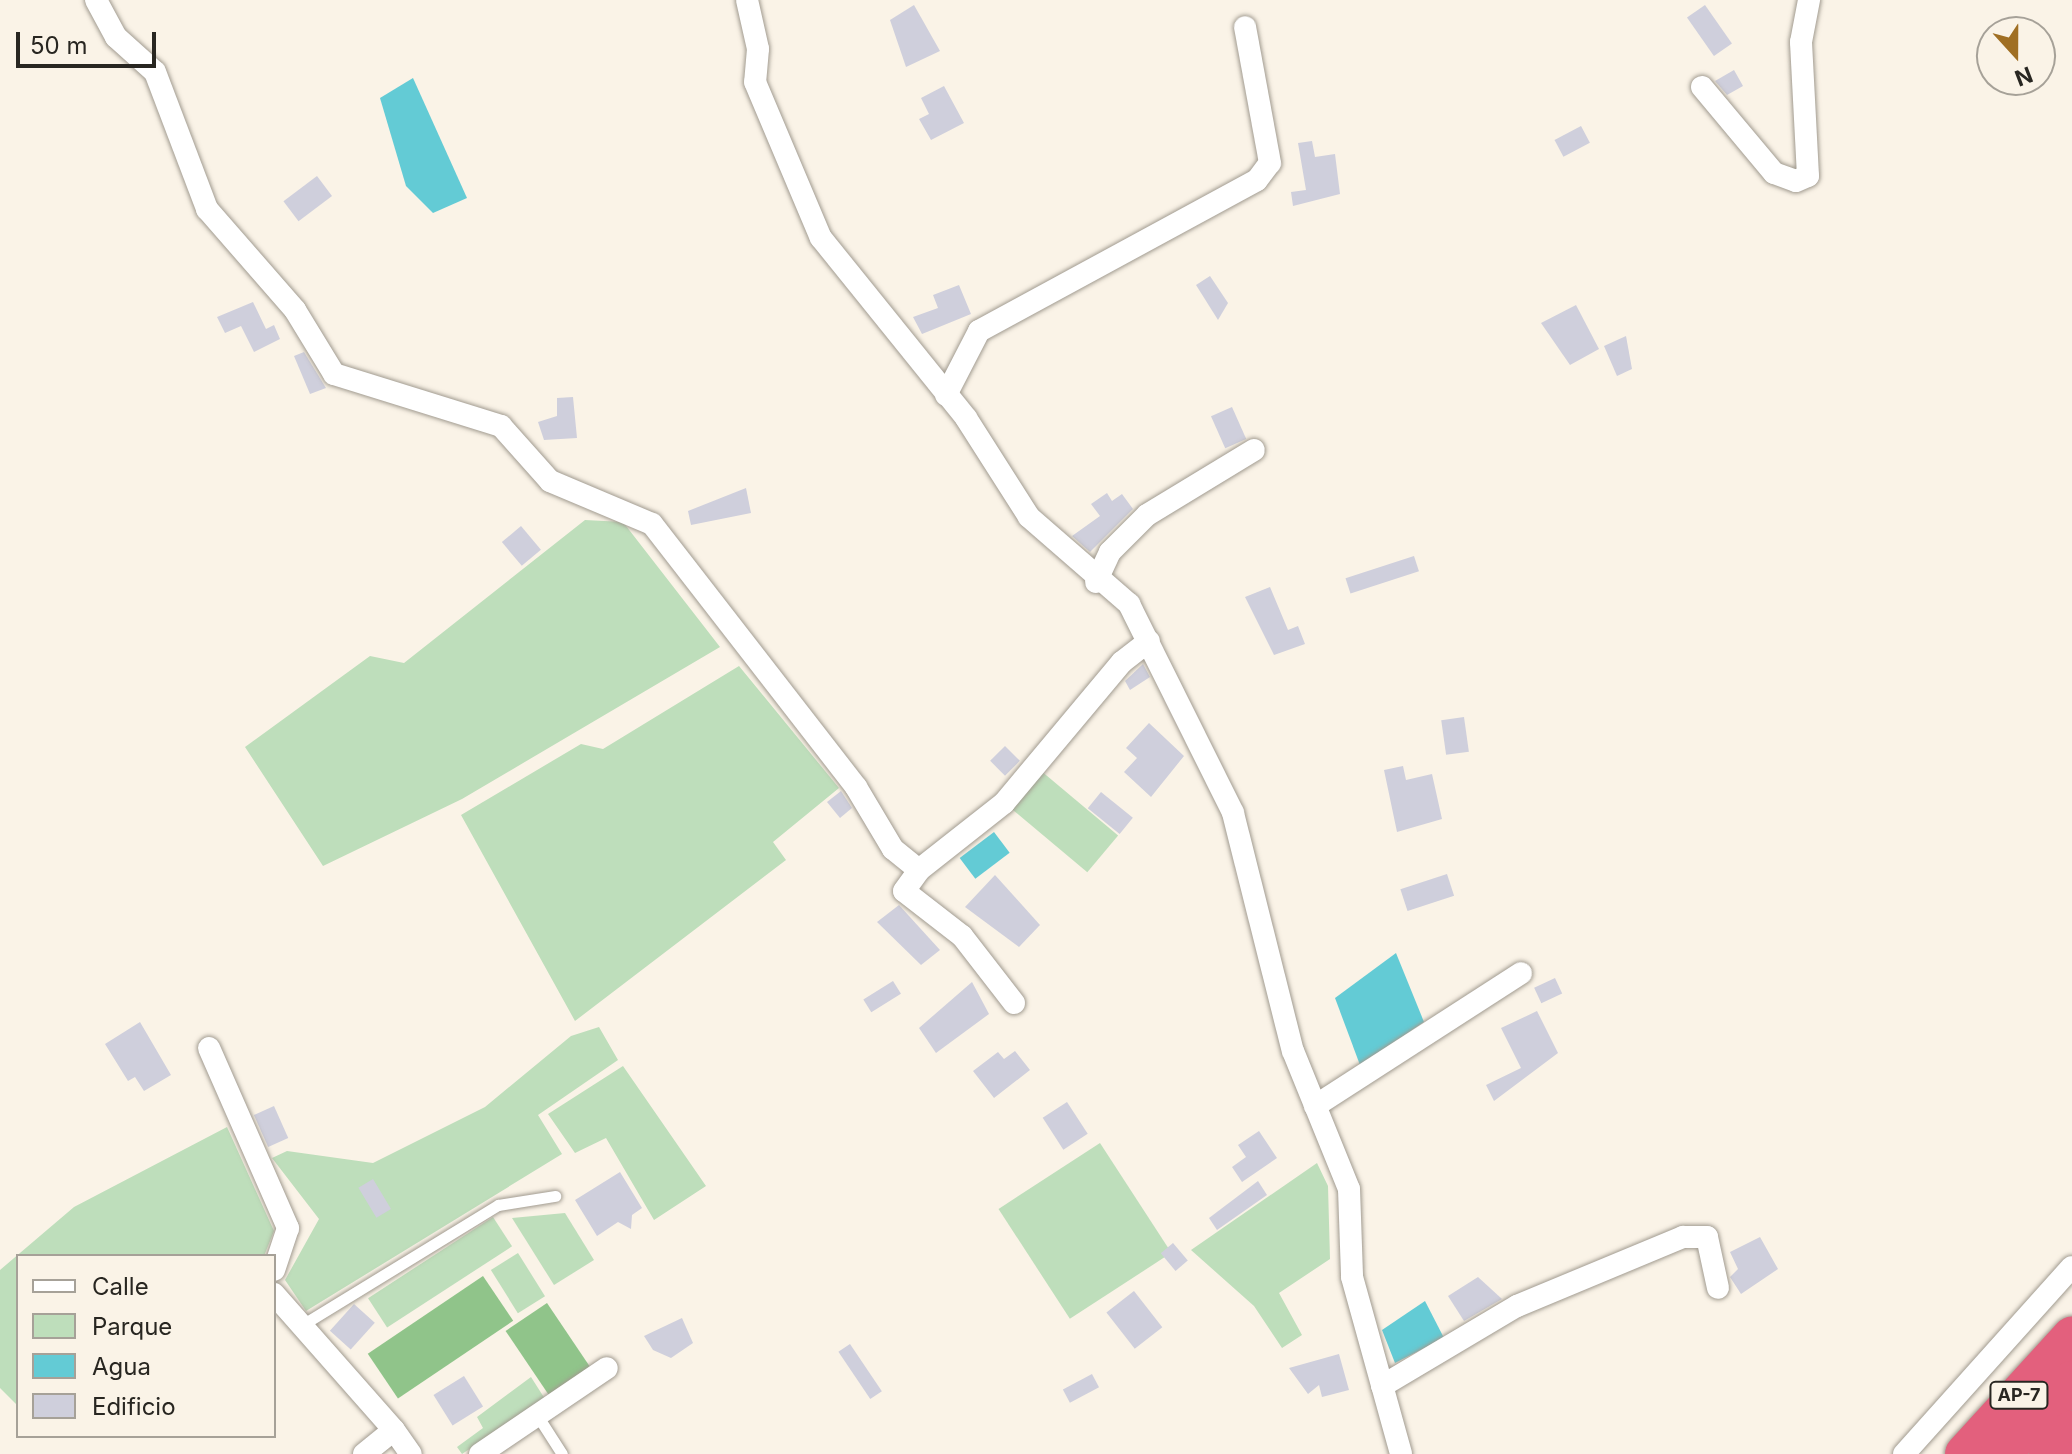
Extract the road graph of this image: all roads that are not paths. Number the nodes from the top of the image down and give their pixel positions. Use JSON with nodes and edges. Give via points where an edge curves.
{"nodes":[{"id":1,"x":96,"y":0,"type":"edge"},
{"id":2,"x":747,"y":0,"type":"edge"},
{"id":3,"x":1809,"y":0,"type":"edge"},
{"id":4,"x":1245,"y":27,"type":"dead end"},
{"id":5,"x":1702,"y":87,"type":"dead end"},
{"id":6,"x":946,"y":395,"type":"junction"},
{"id":7,"x":1254,"y":450,"type":"dead end"},
{"id":8,"x":1096,"y":582,"type":"junction"},
{"id":9,"x":1149,"y":641,"type":"junction"},
{"id":10,"x":919,"y":870,"type":"junction"},
{"id":11,"x":1521,"y":973,"type":"dead end"},
{"id":12,"x":1014,"y":1003,"type":"dead end"},
{"id":13,"x":209,"y":1048,"type":"dead end"},
{"id":14,"x":1315,"y":1106,"type":"junction"},
{"id":15,"x":555,"y":1196,"type":"dead end"},
{"id":16,"x":276,"y":1264,"type":"edge"},
{"id":17,"x":2072,"y":1267,"type":"edge"},
{"id":18,"x":1718,"y":1288,"type":"dead end"},
{"id":19,"x":276,"y":1296,"type":"edge"},
{"id":20,"x":302,"y":1325,"type":"junction"},
{"id":21,"x":2072,"y":1337,"type":"edge"},
{"id":22,"x":607,"y":1368,"type":"dead end"},
{"id":23,"x":2072,"y":1381,"type":"edge"},
{"id":24,"x":1382,"y":1386,"type":"junction"},
{"id":25,"x":537,"y":1415,"type":"junction"},
{"id":26,"x":394,"y":1430,"type":"junction"},
{"id":27,"x":2072,"y":1430,"type":"edge"},
{"id":28,"x":364,"y":1454,"type":"edge"},
{"id":29,"x":411,"y":1454,"type":"edge"},
{"id":30,"x":480,"y":1454,"type":"edge"},
{"id":31,"x":562,"y":1454,"type":"edge"},
{"id":32,"x":1401,"y":1454,"type":"edge"},
{"id":33,"x":1904,"y":1454,"type":"edge"},
{"id":34,"x":1965,"y":1454,"type":"edge"},
{"id":35,"x":2000,"y":1454,"type":"edge"},
{"id":36,"x":2049,"y":1454,"type":"edge"}],
"edges":[{"from":1,"to":10,"type":"street","via":[[116,37],[155,72],[207,209],[295,310],[334,374],[501,426],[550,481],[652,524],[856,787],[893,849]]},
{"from":2,"to":6,"type":"street","via":[[758,49],[755,82],[821,238]]},
{"from":3,"to":5,"type":"street","via":[[1801,42],[1808,176],[1796,181],[1774,173]]},
{"from":4,"to":6,"type":"street","via":[[1270,163],[1257,180],[979,331]]},
{"from":6,"to":8,"type":"street","via":[[1029,517]]},
{"from":7,"to":8,"type":"street","via":[[1147,515],[1110,552]]},
{"from":8,"to":9,"type":"street","via":[[1129,604]]},
{"from":9,"to":10,"type":"street","via":[[1122,662],[1004,803]]},
{"from":9,"to":14,"type":"street","via":[[1233,813],[1293,1051]]},
{"from":10,"to":12,"type":"street","via":[[906,898],[962,936]]},
{"from":11,"to":14,"type":"street"},
{"from":13,"to":16,"type":"street","via":[[288,1228]]},
{"from":14,"to":24,"type":"street","via":[[1349,1189],[1352,1277]]},
{"from":15,"to":20,"type":"lane","via":[[498,1205]]},
{"from":17,"to":33,"type":"street"},
{"from":18,"to":24,"type":"street","via":[[1707,1237],[1683,1237],[1517,1306]]},
{"from":19,"to":20,"type":"street"},
{"from":20,"to":26,"type":"street"},
{"from":21,"to":34,"type":"highway","number":"AP-7"},
{"from":22,"to":25,"type":"street"},
{"from":23,"to":35,"type":"highway"},
{"from":24,"to":32,"type":"street"},
{"from":25,"to":30,"type":"street"},
{"from":25,"to":31,"type":"lane"},
{"from":26,"to":28,"type":"street"},
{"from":26,"to":29,"type":"street"},
{"from":27,"to":36,"type":"highway"}]}
